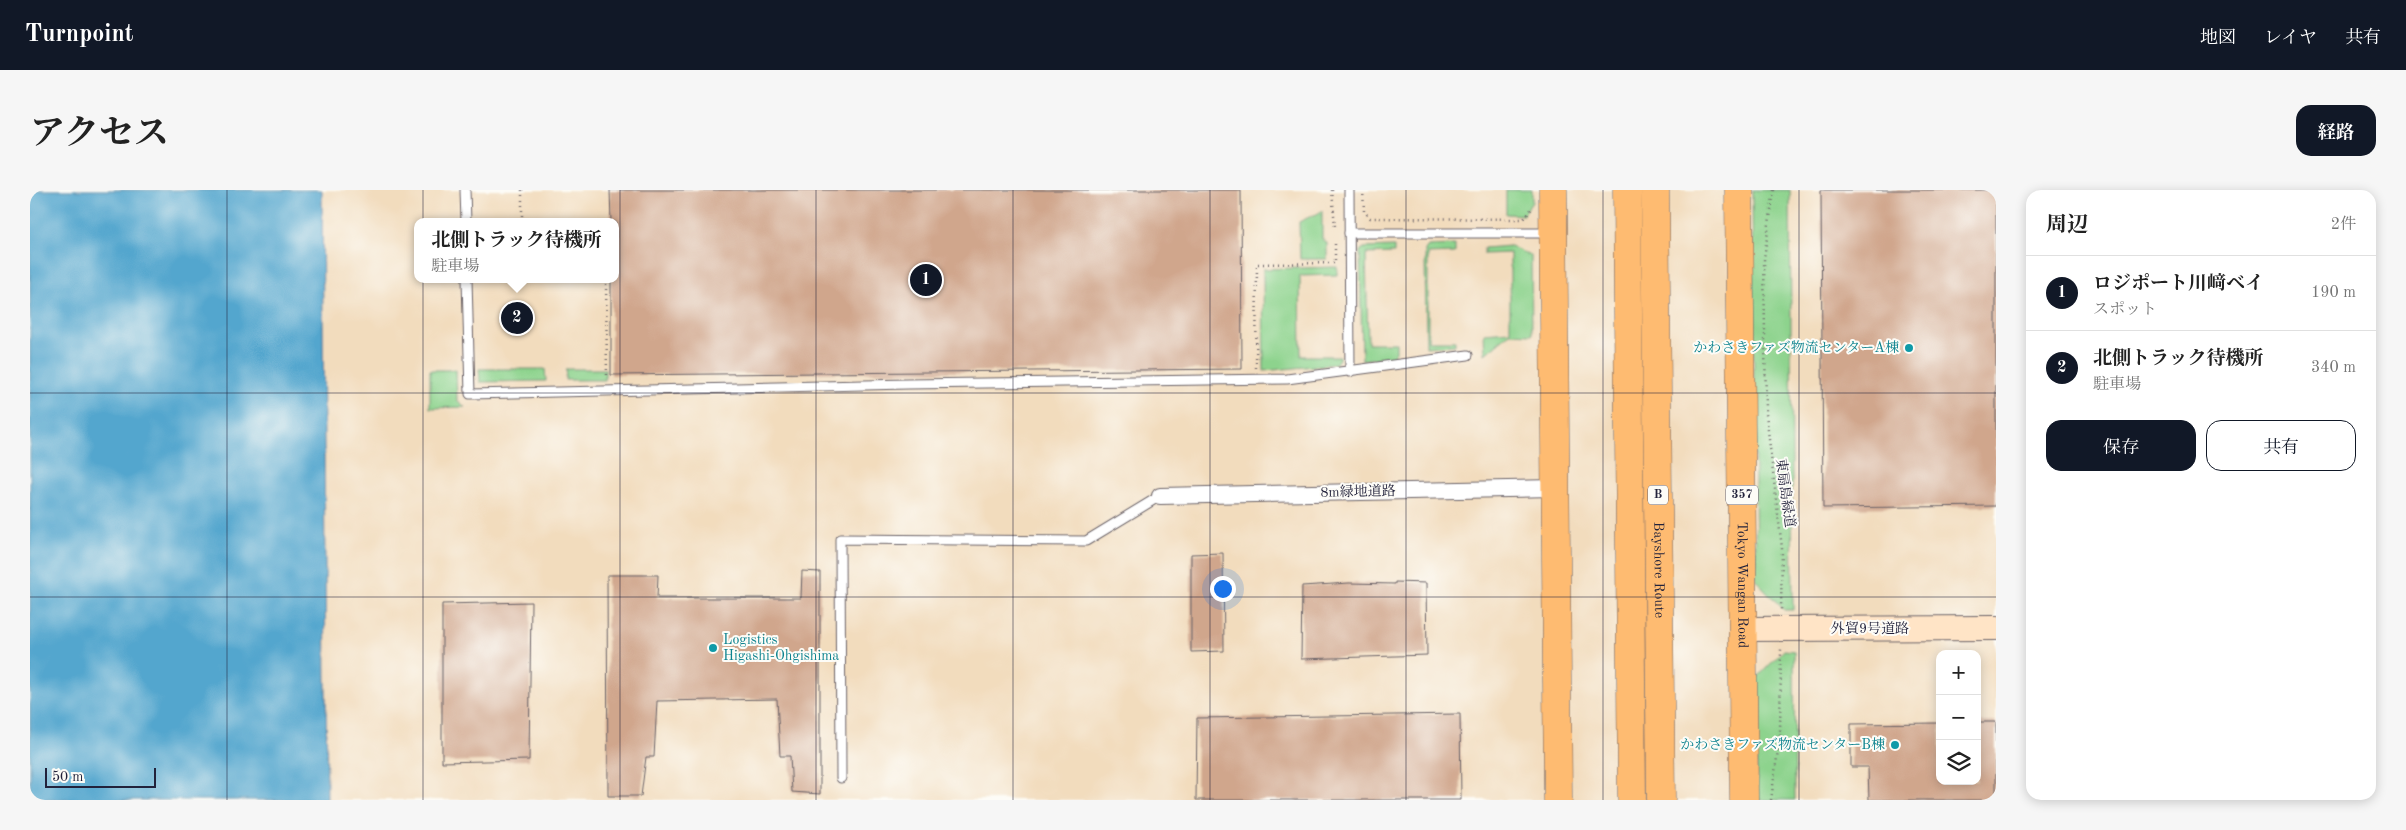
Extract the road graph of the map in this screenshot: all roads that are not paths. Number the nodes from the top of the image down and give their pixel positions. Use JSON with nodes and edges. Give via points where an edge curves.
{"nodes":[{"id":1,"x":465,"y":190,"type":"edge"},
{"id":2,"x":1349,"y":190,"type":"edge"},
{"id":3,"x":1628,"y":190,"type":"edge"},
{"id":4,"x":1655,"y":190,"type":"edge"},
{"id":5,"x":1739,"y":190,"type":"edge"},
{"id":6,"x":1544,"y":197,"type":"edge"},
{"id":7,"x":466,"y":218,"type":"edge"},
{"id":8,"x":1349,"y":233,"type":"junction"},
{"id":9,"x":1553,"y":233,"type":"junction"},
{"id":10,"x":467,"y":283,"type":"edge"},
{"id":11,"x":1468,"y":355,"type":"dead end"},
{"id":12,"x":1350,"y":372,"type":"junction"},
{"id":13,"x":1555,"y":488,"type":"junction"},
{"id":14,"x":1160,"y":496,"type":"joint"},
{"id":15,"x":1996,"y":628,"type":"edge"},
{"id":16,"x":1744,"y":630,"type":"junction"},
{"id":17,"x":841,"y":778,"type":"dead end"},
{"id":18,"x":1558,"y":800,"type":"edge"},
{"id":19,"x":1632,"y":800,"type":"edge"},
{"id":20,"x":1661,"y":800,"type":"edge"},
{"id":21,"x":1744,"y":800,"type":"edge"}],
"edges":[{"from":1,"to":7,"type":"lane"},
{"from":2,"to":8,"type":"lane"},
{"from":3,"to":19,"type":"highway","name":"Bayshore Route","number":"B"},
{"from":4,"to":20,"type":"highway","name":"Bayshore Route","number":"B"},
{"from":5,"to":16,"type":"highway","name":"Tokyo Wangan Road","number":"357"},
{"from":6,"to":9,"type":"highway"},
{"from":8,"to":9,"type":"lane"},
{"from":8,"to":12,"type":"lane"},
{"from":9,"to":13,"type":"highway"},
{"from":10,"to":12,"type":"lane","via":[[470,394],[1287,379]]},
{"from":11,"to":12,"type":"lane"},
{"from":13,"to":14,"type":"street","name":"8m緑地道路"},
{"from":13,"to":18,"type":"highway"},
{"from":14,"to":17,"type":"lane","via":[[1086,541],[840,538]]},
{"from":15,"to":16,"type":"street","name":"外貿9号道路"},
{"from":16,"to":21,"type":"highway","name":"Tokyo Wangan Road","number":"357"}]}
